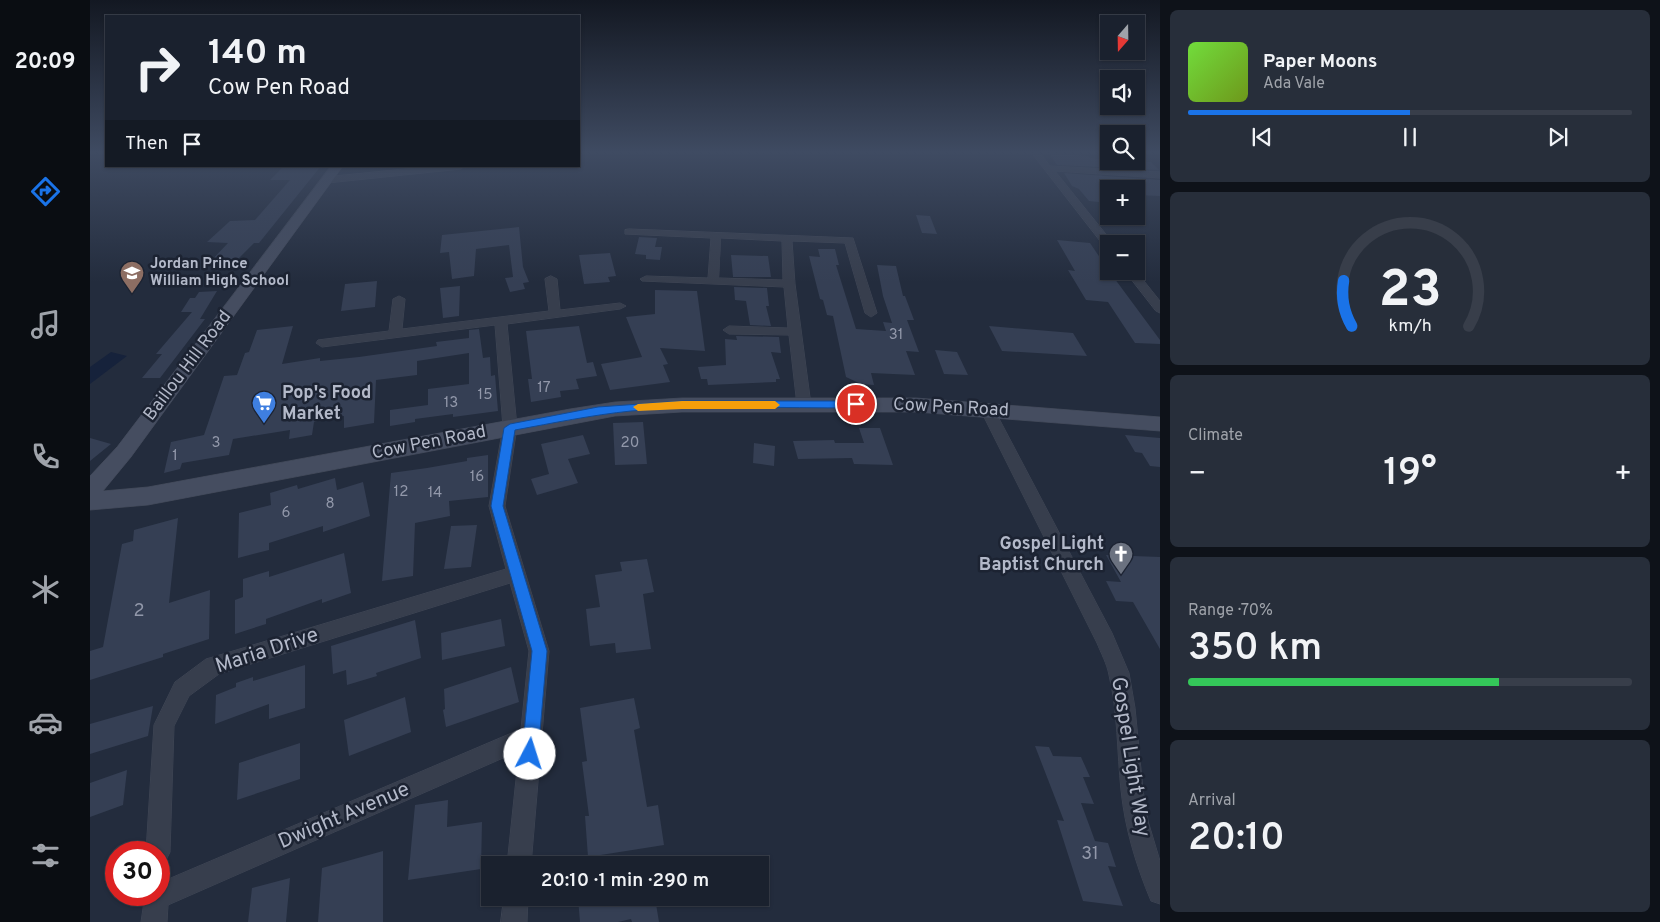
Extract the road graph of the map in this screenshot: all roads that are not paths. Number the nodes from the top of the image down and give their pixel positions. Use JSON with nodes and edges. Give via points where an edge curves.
{"nodes":[{"id":1,"x":315,"y":196,"type":"edge"},
{"id":2,"x":1070,"y":196,"type":"edge"},
{"id":3,"x":630,"y":232,"type":"dead end"},
{"id":4,"x":716,"y":235,"type":"junction"},
{"id":5,"x":1101,"y":235,"type":"edge"},
{"id":6,"x":786,"y":238,"type":"junction"},
{"id":7,"x":551,"y":279,"type":"dead end"},
{"id":8,"x":646,"y":279,"type":"dead end"},
{"id":9,"x":1137,"y":280,"type":"edge"},
{"id":10,"x":713,"y":281,"type":"junction"},
{"id":11,"x":789,"y":284,"type":"junction"},
{"id":12,"x":399,"y":298,"type":"dead end"},
{"id":13,"x":620,"y":306,"type":"dead end"},
{"id":14,"x":1160,"y":309,"type":"edge"},
{"id":15,"x":556,"y":314,"type":"junction"},
{"id":16,"x":871,"y":314,"type":"dead end"},
{"id":17,"x":501,"y":321,"type":"junction"},
{"id":18,"x":730,"y":330,"type":"dead end"},
{"id":19,"x":795,"y":332,"type":"junction"},
{"id":20,"x":396,"y":334,"type":"junction"},
{"id":21,"x":322,"y":343,"type":"dead end"},
{"id":22,"x":804,"y":405,"type":"junction"},
{"id":23,"x":987,"y":409,"type":"junction"},
{"id":24,"x":1160,"y":424,"type":"edge"},
{"id":25,"x":510,"y":428,"type":"junction"},
{"id":26,"x":90,"y":491,"type":"edge"},
{"id":27,"x":90,"y":501,"type":"edge"},
{"id":28,"x":517,"y":573,"type":"junction"},
{"id":29,"x":532,"y":736,"type":"junction"},
{"id":30,"x":159,"y":841,"type":"edge"},
{"id":31,"x":520,"y":856,"type":"edge"},
{"id":32,"x":170,"y":890,"type":"edge"},
{"id":33,"x":1160,"y":892,"type":"edge"},
{"id":34,"x":156,"y":906,"type":"edge"},
{"id":35,"x":515,"y":906,"type":"edge"},
{"id":36,"x":154,"y":922,"type":"edge"},
{"id":37,"x":514,"y":922,"type":"edge"}],
"edges":[{"from":1,"to":26,"type":"main road","name":"Baillou Hill Road","via":[[124,452]]},
{"from":2,"to":5,"type":"street"},
{"from":3,"to":4,"type":"street"},
{"from":4,"to":6,"type":"street"},
{"from":4,"to":10,"type":"street"},
{"from":6,"to":11,"type":"street"},
{"from":6,"to":16,"type":"street","via":[[849,240]]},
{"from":7,"to":15,"type":"street"},
{"from":8,"to":10,"type":"street"},
{"from":9,"to":14,"type":"street"},
{"from":10,"to":11,"type":"street"},
{"from":11,"to":19,"type":"street"},
{"from":12,"to":20,"type":"street"},
{"from":13,"to":15,"type":"street"},
{"from":15,"to":17,"type":"street"},
{"from":17,"to":20,"type":"street"},
{"from":17,"to":25,"type":"street"},
{"from":18,"to":19,"type":"street"},
{"from":19,"to":22,"type":"street"},
{"from":20,"to":21,"type":"street"},
{"from":22,"to":23,"type":"main road","name":"Cow Pen Road"},
{"from":22,"to":25,"type":"main road","name":"Cow Pen Road","via":[[682,405],[616,409]]},
{"from":23,"to":24,"type":"main road","name":"Cow Pen Road"},
{"from":23,"to":33,"type":"street","name":"Gospel Light Way","via":[[1119,673],[1137,821]]},
{"from":25,"to":27,"type":"main road","name":"Cow Pen Road","via":[[148,496]]},
{"from":25,"to":28,"type":"street","via":[[497,506]]},
{"from":28,"to":29,"type":"street","via":[[539,651]]},
{"from":28,"to":30,"type":"street","name":"Maria Drive","via":[[213,666],[182,689],[164,725]]},
{"from":29,"to":31,"type":"street"},
{"from":29,"to":32,"type":"street","name":"Dwight Avenue"},
{"from":34,"to":36,"type":"street"},
{"from":35,"to":37,"type":"street"}]}
